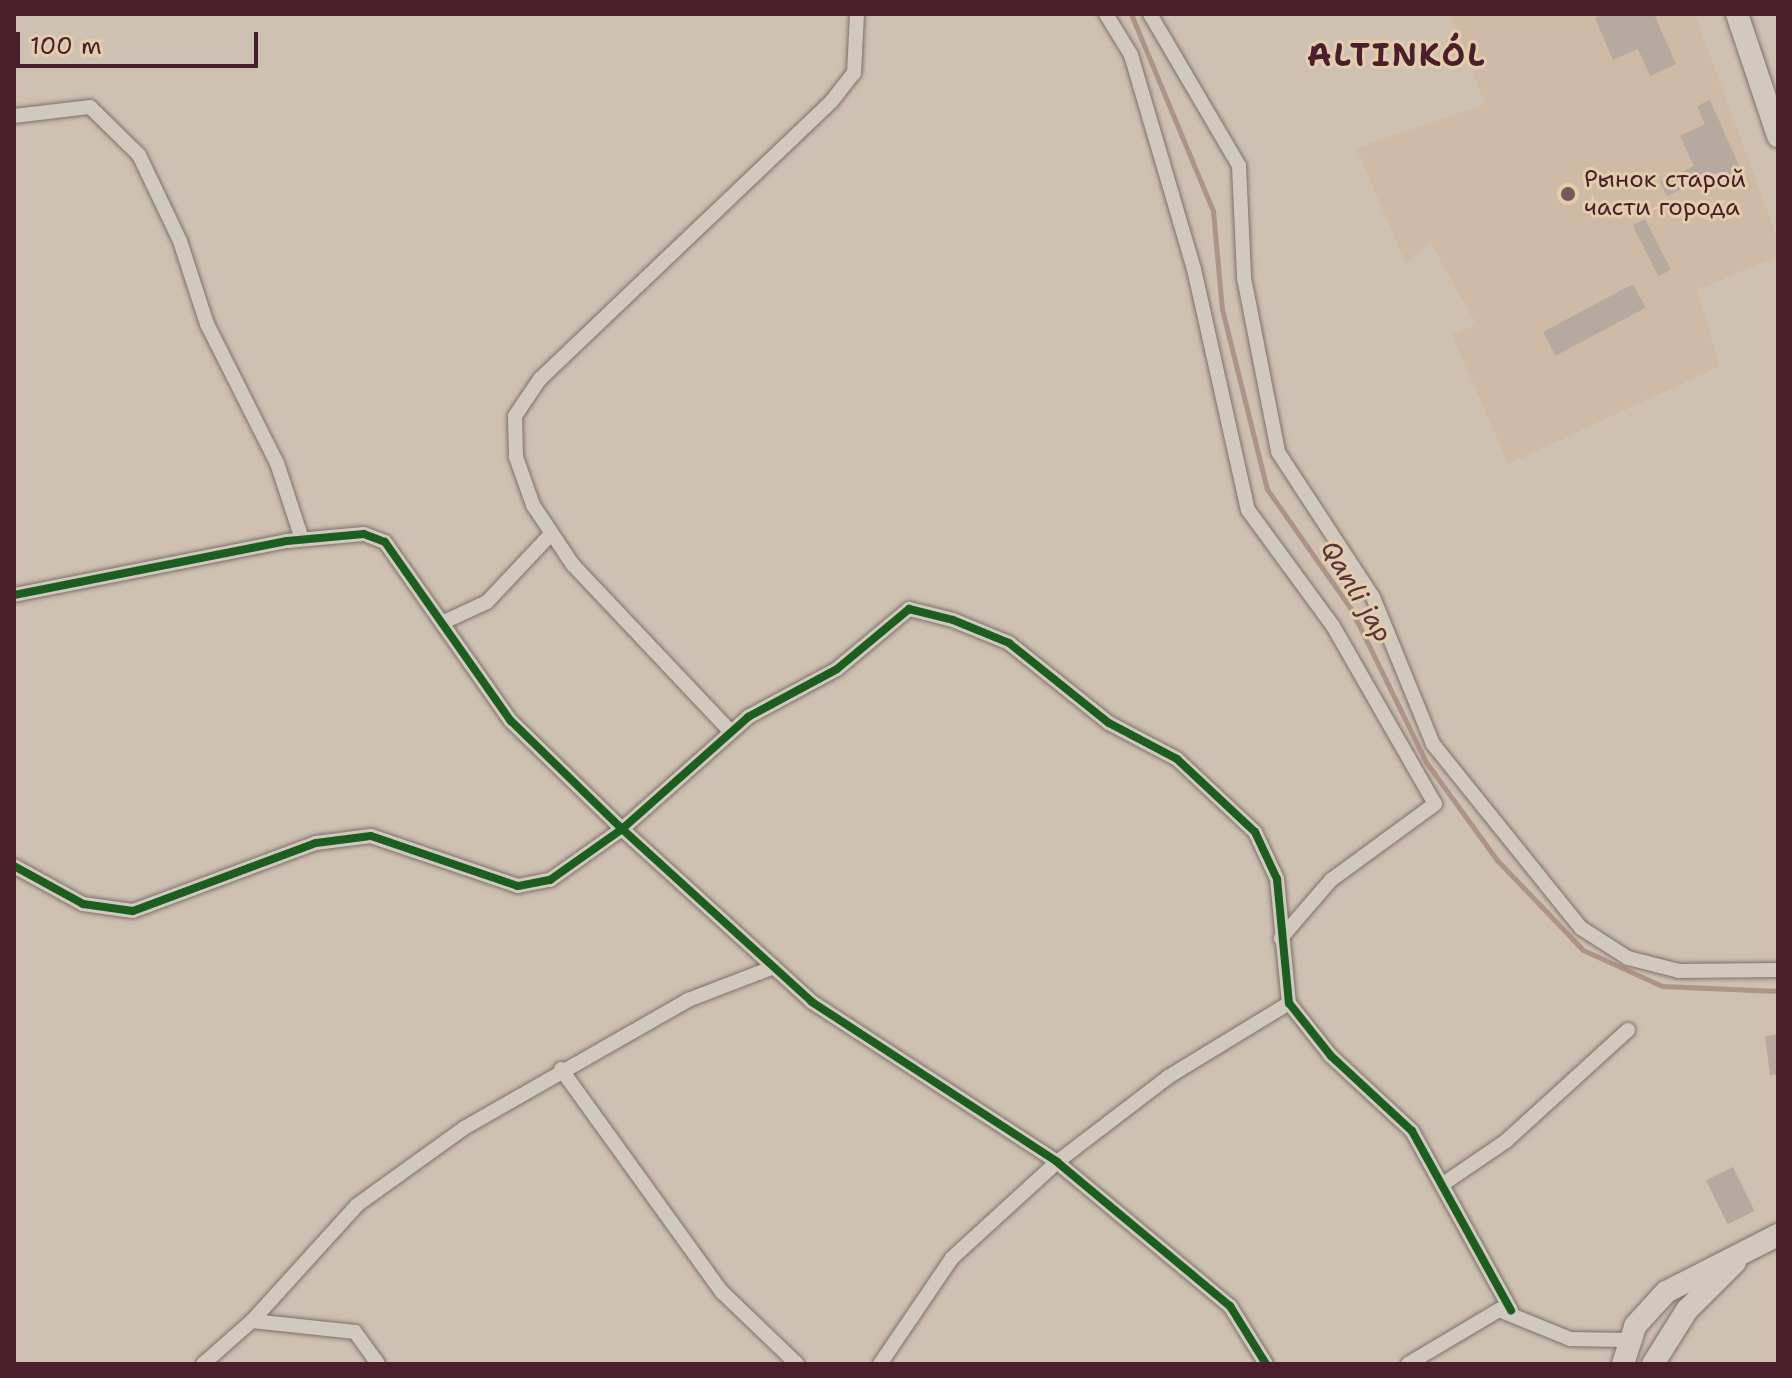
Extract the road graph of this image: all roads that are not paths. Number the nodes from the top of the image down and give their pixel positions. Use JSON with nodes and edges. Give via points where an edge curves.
{"nodes":[{"id":1,"x":857,"y":14,"type":"edge"},
{"id":2,"x":1106,"y":14,"type":"edge"},
{"id":3,"x":1150,"y":14,"type":"edge"},
{"id":4,"x":1737,"y":14,"type":"edge"},
{"id":5,"x":14,"y":116,"type":"edge"},
{"id":6,"x":1778,"y":136,"type":"edge"},
{"id":7,"x":551,"y":534,"type":"junction"},
{"id":8,"x":302,"y":539,"type":"junction"},
{"id":9,"x":14,"y":595,"type":"edge"},
{"id":10,"x":446,"y":621,"type":"junction"},
{"id":11,"x":731,"y":732,"type":"junction"},
{"id":12,"x":622,"y":829,"type":"junction"},
{"id":13,"x":14,"y":866,"type":"edge"},
{"id":14,"x":1281,"y":938,"type":"junction"},
{"id":15,"x":774,"y":967,"type":"junction"},
{"id":16,"x":1778,"y":970,"type":"edge"},
{"id":17,"x":1289,"y":1003,"type":"junction"},
{"id":18,"x":1628,"y":1030,"type":"dead end"},
{"id":19,"x":561,"y":1069,"type":"junction"},
{"id":20,"x":1057,"y":1162,"type":"junction"},
{"id":21,"x":1446,"y":1182,"type":"junction"},
{"id":22,"x":1778,"y":1235,"type":"edge"},
{"id":23,"x":1747,"y":1250,"type":"junction"},
{"id":24,"x":1511,"y":1310,"type":"junction"},
{"id":25,"x":252,"y":1321,"type":"junction"},
{"id":26,"x":1628,"y":1340,"type":"junction"},
{"id":27,"x":203,"y":1364,"type":"edge"},
{"id":28,"x":378,"y":1364,"type":"edge"},
{"id":29,"x":797,"y":1364,"type":"edge"},
{"id":30,"x":880,"y":1364,"type":"edge"},
{"id":31,"x":1266,"y":1364,"type":"edge"},
{"id":32,"x":1408,"y":1364,"type":"edge"},
{"id":33,"x":1623,"y":1364,"type":"edge"},
{"id":34,"x":1653,"y":1364,"type":"edge"}],
"edges":[{"from":1,"to":7,"type":"street","via":[[854,73],[831,102],[540,379],[515,416],[516,457]]},
{"from":2,"to":14,"type":"street","via":[[1131,55],[1190,254],[1248,510],[1333,626],[1435,804],[1331,880]]},
{"from":3,"to":16,"type":"street","via":[[1239,166],[1244,278],[1278,452],[1373,597],[1433,744],[1581,928],[1628,958],[1679,971]]},
{"from":4,"to":6,"type":"main road"},
{"from":5,"to":8,"type":"street","via":[[90,107],[139,155],[180,241],[207,324],[277,463]]},
{"from":7,"to":10,"type":"street","via":[[487,602]]},
{"from":7,"to":11,"type":"street"},
{"from":8,"to":9,"type":"street"},
{"from":8,"to":10,"type":"street","via":[[364,534],[385,542]]},
{"from":10,"to":12,"type":"street","via":[[511,721]]},
{"from":11,"to":12,"type":"street"},
{"from":11,"to":14,"type":"street","via":[[837,669],[909,609],[953,620],[1009,643],[1109,723],[1177,759],[1221,797],[1255,832],[1277,879]]},
{"from":12,"to":13,"type":"street","via":[[550,880],[518,886],[371,836],[316,843],[133,911],[83,904]]},
{"from":12,"to":15,"type":"street"},
{"from":14,"to":17,"type":"street"},
{"from":15,"to":19,"type":"street","via":[[688,1000]]},
{"from":15,"to":20,"type":"street","via":[[812,1002]]},
{"from":17,"to":20,"type":"street","via":[[1168,1077]]},
{"from":17,"to":21,"type":"street","via":[[1331,1056],[1412,1131]]},
{"from":18,"to":21,"type":"street","via":[[1506,1141]]},
{"from":19,"to":25,"type":"street","via":[[357,1205]]},
{"from":19,"to":29,"type":"street","via":[[722,1292]]},
{"from":20,"to":30,"type":"street","via":[[952,1258]]},
{"from":20,"to":31,"type":"street","via":[[1230,1306]]},
{"from":21,"to":24,"type":"street"},
{"from":22,"to":23,"type":"main road"},
{"from":23,"to":26,"type":"main road","via":[[1666,1292]]},
{"from":23,"to":34,"type":"main road","via":[[1687,1310]]},
{"from":24,"to":26,"type":"street","via":[[1570,1339]]},
{"from":24,"to":32,"type":"street","via":[[1470,1322]]},
{"from":25,"to":27,"type":"street"},
{"from":25,"to":28,"type":"street","via":[[355,1332]]},
{"from":26,"to":33,"type":"main road"}]}
